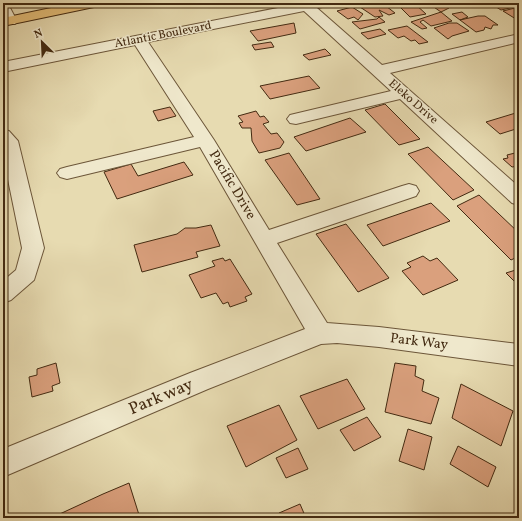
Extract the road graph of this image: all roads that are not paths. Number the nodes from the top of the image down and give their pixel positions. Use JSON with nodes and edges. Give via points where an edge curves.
{"nodes":[{"id":1,"x":94,"y":3,"type":"edge"},
{"id":2,"x":323,"y":3,"type":"edge"},
{"id":3,"x":307,"y":6,"type":"junction"},
{"id":4,"x":3,"y":7,"type":"edge"},
{"id":5,"x":7,"y":21,"type":"edge"},
{"id":6,"x":139,"y":40,"type":"junction"},
{"id":7,"x":517,"y":40,"type":"edge"},
{"id":8,"x":3,"y":67,"type":"edge"},
{"id":9,"x":377,"y":71,"type":"junction"},
{"id":10,"x":404,"y":93,"type":"junction"},
{"id":11,"x":296,"y":119,"type":"dead end"},
{"id":12,"x":3,"y":135,"type":"edge"},
{"id":13,"x":205,"y":140,"type":"junction"},
{"id":14,"x":67,"y":173,"type":"dead end"},
{"id":15,"x":409,"y":191,"type":"dead end"},
{"id":16,"x":519,"y":198,"type":"edge"},
{"id":17,"x":264,"y":240,"type":"junction"},
{"id":18,"x":3,"y":294,"type":"edge"},
{"id":19,"x":320,"y":334,"type":"junction"},
{"id":20,"x":519,"y":355,"type":"edge"},
{"id":21,"x":3,"y":463,"type":"edge"}],
"edges":[{"from":1,"to":5,"type":"main road"},
{"from":2,"to":3,"type":"street","name":"Atlantic Boulevard"},
{"from":3,"to":6,"type":"street","name":"Atlantic Boulevard"},
{"from":3,"to":9,"type":"street","name":"Eleko Drive"},
{"from":4,"to":5,"type":"street"},
{"from":6,"to":8,"type":"street","name":"Atlantic Boulevard"},
{"from":6,"to":13,"type":"street","name":"Pacific Drive"},
{"from":7,"to":9,"type":"street"},
{"from":9,"to":10,"type":"street","name":"Eleko Drive"},
{"from":10,"to":11,"type":"street"},
{"from":10,"to":16,"type":"street","name":"Eleko Drive"},
{"from":12,"to":18,"type":"street","via":[[9,141],[33,248],[26,274]]},
{"from":13,"to":14,"type":"street"},
{"from":13,"to":17,"type":"street","name":"Pacific Drive"},
{"from":15,"to":17,"type":"street"},
{"from":17,"to":19,"type":"street","name":"Pacific Drive"},
{"from":19,"to":20,"type":"street","name":"Park Way","via":[[379,337]]},
{"from":19,"to":21,"type":"street","name":"Park way","via":[[199,380]]}]}
